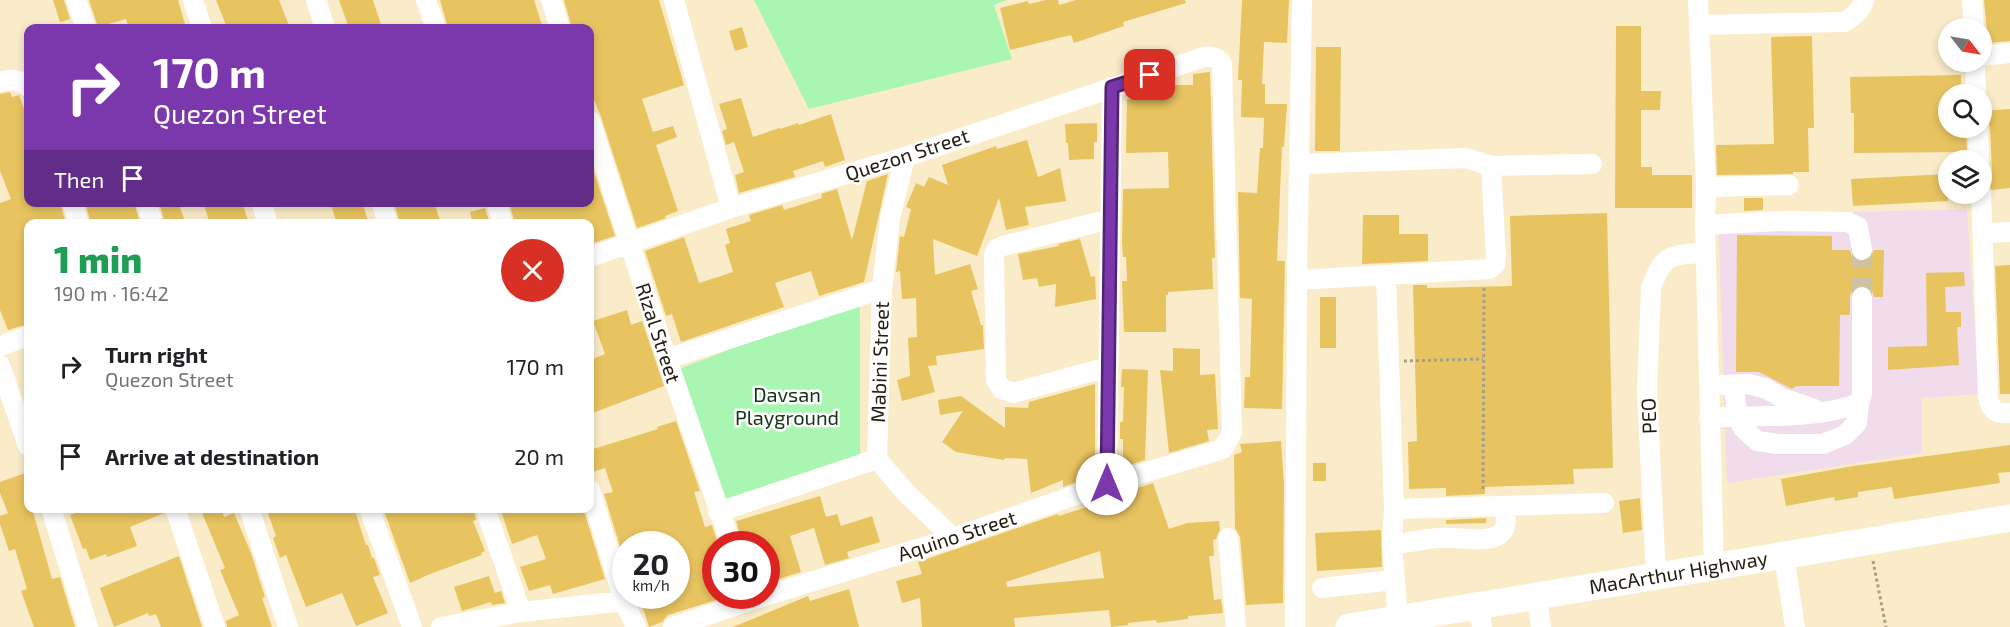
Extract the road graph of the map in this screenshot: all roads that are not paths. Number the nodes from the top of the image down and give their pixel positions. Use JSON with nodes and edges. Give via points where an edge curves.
{"nodes":[{"id":1,"x":76,"y":0,"type":"edge"},
{"id":2,"x":193,"y":0,"type":"edge"},
{"id":3,"x":316,"y":0,"type":"edge"},
{"id":4,"x":426,"y":0,"type":"edge"},
{"id":5,"x":551,"y":0,"type":"edge"},
{"id":6,"x":674,"y":0,"type":"edge"},
{"id":7,"x":1302,"y":0,"type":"edge"},
{"id":8,"x":1698,"y":0,"type":"edge"},
{"id":9,"x":1864,"y":0,"type":"edge"},
{"id":10,"x":1972,"y":0,"type":"edge"},
{"id":11,"x":1973,"y":18,"type":"edge"},
{"id":12,"x":85,"y":24,"type":"edge"},
{"id":13,"x":201,"y":24,"type":"edge"},
{"id":14,"x":324,"y":24,"type":"edge"},
{"id":15,"x":435,"y":24,"type":"edge"},
{"id":16,"x":559,"y":24,"type":"edge"},
{"id":17,"x":1699,"y":25,"type":"junction"},
{"id":18,"x":2010,"y":53,"type":"edge"},
{"id":19,"x":1992,"y":55,"type":"edge"},
{"id":20,"x":0,"y":82,"type":"edge"},
{"id":21,"x":24,"y":84,"type":"edge"},
{"id":22,"x":1112,"y":87,"type":"junction"},
{"id":23,"x":594,"y":134,"type":"edge"},
{"id":24,"x":905,"y":157,"type":"junction"},
{"id":25,"x":1301,"y":164,"type":"junction"},
{"id":26,"x":1592,"y":164,"type":"dead end"},
{"id":27,"x":1491,"y":166,"type":"junction"},
{"id":28,"x":1789,"y":185,"type":"dead end"},
{"id":29,"x":1706,"y":187,"type":"junction"},
{"id":30,"x":1982,"y":204,"type":"edge"},
{"id":31,"x":731,"y":208,"type":"junction"},
{"id":32,"x":1110,"y":219,"type":"junction"},
{"id":33,"x":1705,"y":225,"type":"junction"},
{"id":34,"x":2010,"y":232,"type":"edge"},
{"id":35,"x":1983,"y":233,"type":"junction"},
{"id":36,"x":628,"y":243,"type":"junction"},
{"id":37,"x":1862,"y":250,"type":"tunnel mouth"},
{"id":38,"x":1705,"y":253,"type":"junction"},
{"id":39,"x":594,"y":255,"type":"edge"},
{"id":40,"x":1386,"y":275,"type":"junction"},
{"id":41,"x":1297,"y":280,"type":"junction"},
{"id":42,"x":882,"y":289,"type":"junction"},
{"id":43,"x":1862,"y":297,"type":"tunnel mouth"},
{"id":44,"x":24,"y":337,"type":"edge"},
{"id":45,"x":0,"y":346,"type":"edge"},
{"id":46,"x":667,"y":359,"type":"junction"},
{"id":47,"x":0,"y":365,"type":"edge"},
{"id":48,"x":1108,"y":367,"type":"junction"},
{"id":49,"x":1708,"y":385,"type":"junction"},
{"id":50,"x":1734,"y":385,"type":"junction"},
{"id":51,"x":1859,"y":403,"type":"junction"},
{"id":52,"x":1821,"y":411,"type":"junction"},
{"id":53,"x":2010,"y":413,"type":"edge"},
{"id":54,"x":1709,"y":417,"type":"junction"},
{"id":55,"x":1737,"y":417,"type":"junction"},
{"id":56,"x":1232,"y":432,"type":"joint"},
{"id":57,"x":24,"y":434,"type":"edge"},
{"id":58,"x":878,"y":459,"type":"junction"},
{"id":59,"x":1107,"y":484,"type":"junction"},
{"id":60,"x":594,"y":503,"type":"edge"},
{"id":61,"x":1604,"y":503,"type":"dead end"},
{"id":62,"x":1503,"y":506,"type":"junction"},
{"id":63,"x":1439,"y":507,"type":"junction"},
{"id":64,"x":1394,"y":509,"type":"junction"},
{"id":65,"x":718,"y":512,"type":"junction"},
{"id":66,"x":53,"y":513,"type":"edge"},
{"id":67,"x":177,"y":513,"type":"edge"},
{"id":68,"x":251,"y":513,"type":"edge"},
{"id":69,"x":371,"y":513,"type":"edge"},
{"id":70,"x":487,"y":513,"type":"edge"},
{"id":71,"x":2010,"y":518,"type":"edge"},
{"id":72,"x":726,"y":531,"type":"edge"},
{"id":73,"x":1440,"y":537,"type":"junction"},
{"id":74,"x":953,"y":538,"type":"junction"},
{"id":75,"x":1228,"y":538,"type":"dead end"},
{"id":76,"x":1392,"y":545,"type":"junction"},
{"id":77,"x":1784,"y":556,"type":"junction"},
{"id":78,"x":612,"y":562,"type":"edge"},
{"id":79,"x":1714,"y":568,"type":"junction"},
{"id":80,"x":1656,"y":577,"type":"junction"},
{"id":81,"x":1393,"y":580,"type":"junction"},
{"id":82,"x":1322,"y":588,"type":"dead end"},
{"id":83,"x":780,"y":589,"type":"edge"},
{"id":84,"x":1537,"y":597,"type":"junction"},
{"id":85,"x":612,"y":602,"type":"edge"},
{"id":86,"x":628,"y":609,"type":"edge"},
{"id":87,"x":721,"y":609,"type":"edge"},
{"id":88,"x":521,"y":612,"type":"junction"},
{"id":89,"x":1481,"y":617,"type":"edge"},
{"id":90,"x":1412,"y":621,"type":"edge"},
{"id":91,"x":88,"y":627,"type":"edge"},
{"id":92,"x":215,"y":627,"type":"edge"},
{"id":93,"x":288,"y":627,"type":"edge"},
{"id":94,"x":412,"y":627,"type":"edge"},
{"id":95,"x":441,"y":627,"type":"edge"},
{"id":96,"x":636,"y":627,"type":"edge"},
{"id":97,"x":673,"y":627,"type":"edge"},
{"id":98,"x":1236,"y":627,"type":"edge"},
{"id":99,"x":1295,"y":627,"type":"edge"},
{"id":100,"x":1349,"y":627,"type":"edge"},
{"id":101,"x":1541,"y":627,"type":"edge"},
{"id":102,"x":1795,"y":627,"type":"edge"}],
"edges":[{"from":1,"to":12,"type":"street"},
{"from":2,"to":13,"type":"street"},
{"from":3,"to":14,"type":"street"},
{"from":4,"to":15,"type":"street"},
{"from":5,"to":16,"type":"street"},
{"from":6,"to":31,"type":"street"},
{"from":7,"to":25,"type":"street"},
{"from":8,"to":17,"type":"street"},
{"from":9,"to":17,"type":"street","via":[[1845,22]]},
{"from":10,"to":11,"type":"street"},
{"from":17,"to":29,"type":"street"},
{"from":18,"to":19,"type":"street"},
{"from":20,"to":21,"type":"street","via":[[10,79]]},
{"from":22,"to":24,"type":"street","name":"Quezon Street"},
{"from":22,"to":32,"type":"street"},
{"from":22,"to":56,"type":"street","name":"Quezon Street","via":[[1207,56],[1222,64]]},
{"from":23,"to":36,"type":"street","name":"Rizal Street"},
{"from":24,"to":31,"type":"street","name":"Quezon Street"},
{"from":24,"to":42,"type":"street","name":"Mabini Street","via":[[890,218]]},
{"from":25,"to":27,"type":"street","via":[[1466,158]]},
{"from":25,"to":41,"type":"street"},
{"from":26,"to":27,"type":"street"},
{"from":27,"to":40,"type":"street","via":[[1495,264],[1490,269]]},
{"from":28,"to":29,"type":"street"},
{"from":29,"to":33,"type":"street"},
{"from":30,"to":35,"type":"street"},
{"from":31,"to":36,"type":"street","name":"Quezon Street"},
{"from":32,"to":48,"type":"street"},
{"from":32,"to":48,"type":"street","via":[[1003,246],[994,255],[996,380],[1002,389],[1013,393]]},
{"from":33,"to":37,"type":"street","via":[[1848,222],[1858,227]]},
{"from":33,"to":38,"type":"street"},
{"from":34,"to":35,"type":"street"},
{"from":35,"to":53,"type":"street","via":[[1988,396],[1993,410]]},
{"from":36,"to":39,"type":"street","name":"Quezon Street"},
{"from":36,"to":46,"type":"street","name":"Rizal Street"},
{"from":38,"to":49,"type":"street"},
{"from":38,"to":80,"type":"street","name":"PEO","via":[[1665,259],[1650,288],[1648,380]]},
{"from":40,"to":41,"type":"street"},
{"from":40,"to":64,"type":"street"},
{"from":41,"to":99,"type":"street"},
{"from":42,"to":46,"type":"street"},
{"from":42,"to":58,"type":"street","name":"Mabini Street"},
{"from":43,"to":51,"type":"street"},
{"from":44,"to":45,"type":"street"},
{"from":46,"to":65,"type":"street","name":"Rizal Street"},
{"from":47,"to":57,"type":"street"},
{"from":48,"to":59,"type":"street"},
{"from":49,"to":50,"type":"street"},
{"from":49,"to":54,"type":"street"},
{"from":50,"to":52,"type":"street","via":[[1767,388],[1782,398]]},
{"from":50,"to":55,"type":"street"},
{"from":51,"to":52,"type":"street"},
{"from":51,"to":55,"type":"street","via":[[1857,423],[1845,435],[1822,444],[1757,441]]},
{"from":52,"to":55,"type":"street"},
{"from":54,"to":55,"type":"street"},
{"from":54,"to":79,"type":"street"},
{"from":56,"to":59,"type":"street","name":"Aquino Street","via":[[1223,448]]},
{"from":58,"to":65,"type":"street"},
{"from":58,"to":74,"type":"street","via":[[907,494]]},
{"from":59,"to":74,"type":"street","name":"Aquino Street"},
{"from":60,"to":78,"type":"street"},
{"from":61,"to":62,"type":"street"},
{"from":62,"to":63,"type":"street"},
{"from":62,"to":73,"type":"street","via":[[1505,528],[1492,538]]},
{"from":63,"to":64,"type":"street"},
{"from":63,"to":73,"type":"street"},
{"from":64,"to":76,"type":"street"},
{"from":65,"to":72,"type":"street","name":"Rizal Street"},
{"from":66,"to":91,"type":"street"},
{"from":67,"to":92,"type":"street"},
{"from":68,"to":93,"type":"street"},
{"from":69,"to":94,"type":"street"},
{"from":70,"to":88,"type":"street"},
{"from":71,"to":77,"type":"highway","name":"MacArthur Highway"},
{"from":73,"to":76,"type":"street"},
{"from":74,"to":83,"type":"street","name":"Aquino Street"},
{"from":75,"to":98,"type":"street"},
{"from":76,"to":81,"type":"street"},
{"from":77,"to":79,"type":"highway","name":"MacArthur Highway"},
{"from":77,"to":102,"type":"street"},
{"from":79,"to":80,"type":"highway","name":"MacArthur Highway"},
{"from":80,"to":84,"type":"highway","name":"MacArthur Highway"},
{"from":81,"to":82,"type":"street"},
{"from":81,"to":90,"type":"street"},
{"from":84,"to":89,"type":"highway","name":"MacArthur Highway"},
{"from":84,"to":101,"type":"street"},
{"from":85,"to":88,"type":"street"},
{"from":86,"to":96,"type":"street"},
{"from":87,"to":97,"type":"street","name":"Aquino Street"},
{"from":88,"to":95,"type":"street"},
{"from":89,"to":90,"type":"highway","name":"MacArthur Highway"},
{"from":90,"to":100,"type":"highway","name":"MacArthur Highway"}]}
